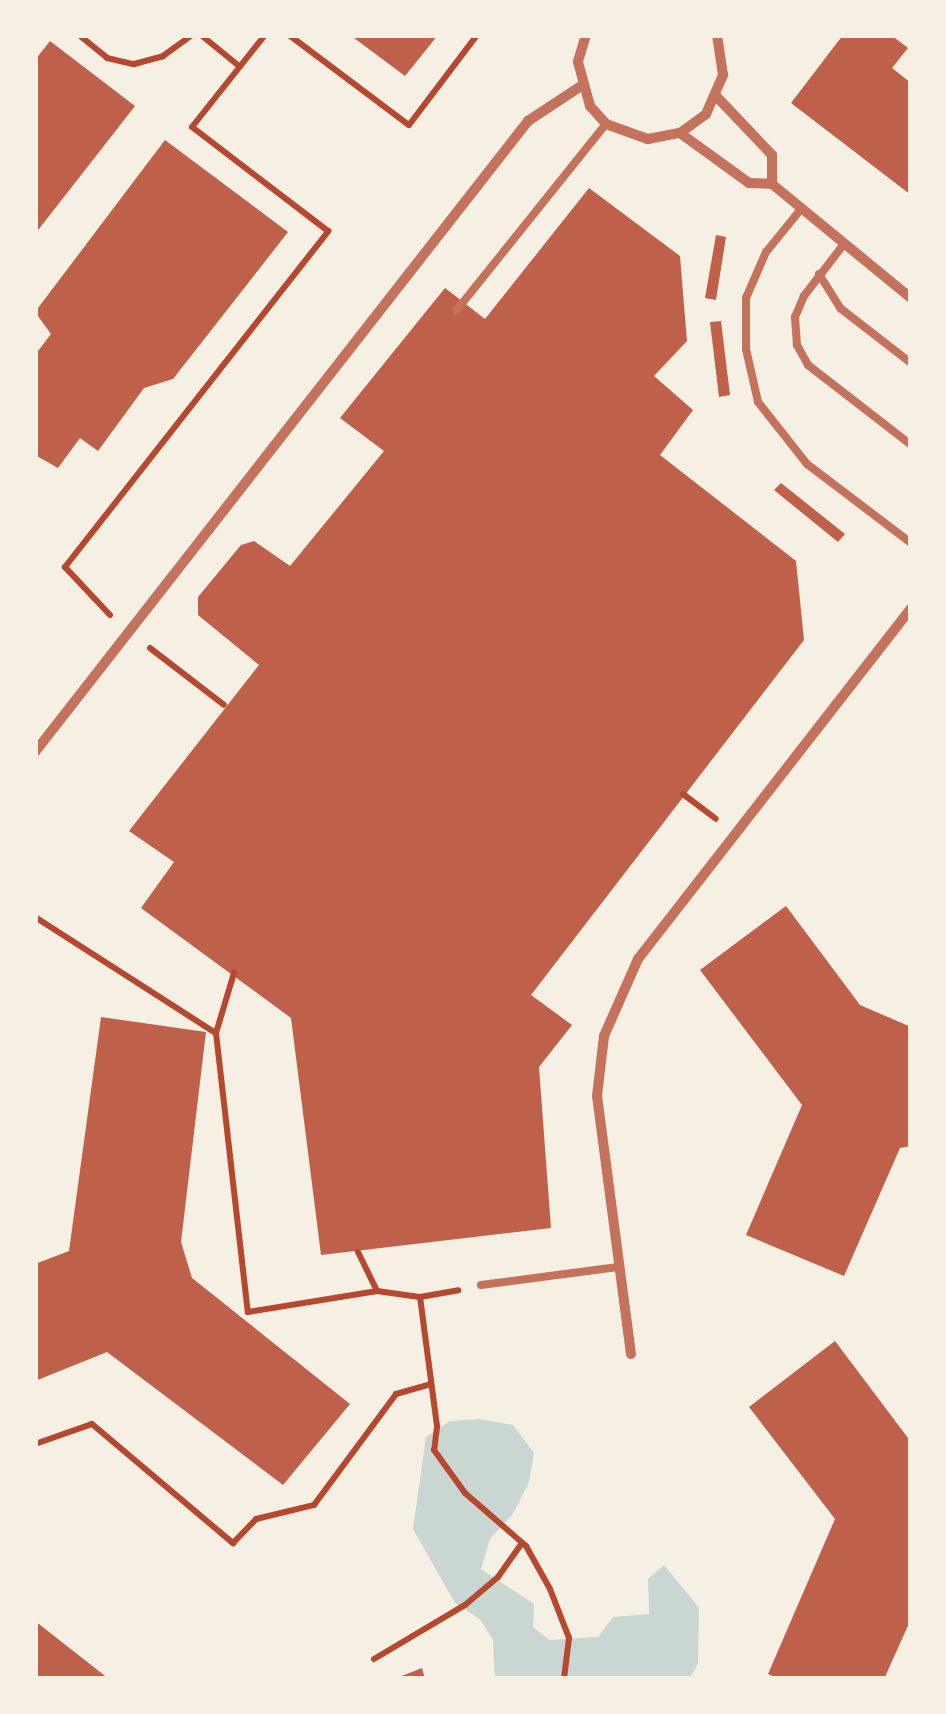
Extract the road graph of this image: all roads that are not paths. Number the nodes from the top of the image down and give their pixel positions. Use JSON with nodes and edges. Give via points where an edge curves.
{"nodes":[{"id":1,"x":586,"y":35,"type":"edge"},
{"id":2,"x":718,"y":35,"type":"edge"},
{"id":3,"x":581,"y":86,"type":"junction"},
{"id":4,"x":717,"y":97,"type":"junction"},
{"id":5,"x":606,"y":124,"type":"junction"},
{"id":6,"x":680,"y":133,"type":"junction"},
{"id":7,"x":772,"y":184,"type":"junction"},
{"id":8,"x":802,"y":209,"type":"junction"},
{"id":9,"x":844,"y":244,"type":"junction"},
{"id":10,"x":819,"y":274,"type":"junction"},
{"id":11,"x":911,"y":298,"type":"edge"},
{"id":12,"x":456,"y":310,"type":"dead end"},
{"id":13,"x":911,"y":363,"type":"edge"},
{"id":14,"x":911,"y":445,"type":"edge"},
{"id":15,"x":911,"y":544,"type":"edge"},
{"id":16,"x":911,"y":608,"type":"edge"},
{"id":17,"x":35,"y":752,"type":"edge"},
{"id":18,"x":618,"y":1266,"type":"junction"},
{"id":19,"x":481,"y":1285,"type":"road end"},
{"id":20,"x":631,"y":1354,"type":"dead end"}],
"edges":[{"from":1,"to":3,"type":"street","via":[[578,62]]},
{"from":2,"to":4,"type":"street","via":[[724,75]]},
{"from":3,"to":5,"type":"street"},
{"from":3,"to":17,"type":"street","via":[[528,121]]},
{"from":4,"to":6,"type":"street"},
{"from":4,"to":7,"type":"street","via":[[772,155]]},
{"from":5,"to":6,"type":"street","via":[[648,138]]},
{"from":5,"to":12,"type":"lane"},
{"from":6,"to":7,"type":"street","via":[[748,183]]},
{"from":7,"to":8,"type":"street"},
{"from":8,"to":9,"type":"street"},
{"from":8,"to":15,"type":"lane","via":[[766,252],[746,298],[746,348],[758,402],[807,464]]},
{"from":9,"to":10,"type":"lane"},
{"from":9,"to":11,"type":"street"},
{"from":10,"to":13,"type":"lane","via":[[840,308]]},
{"from":10,"to":14,"type":"lane","via":[[795,316],[797,345],[808,365]]},
{"from":16,"to":18,"type":"street","via":[[638,959],[617,1003],[604,1036],[597,1096]]},
{"from":18,"to":19,"type":"lane"},
{"from":18,"to":20,"type":"street"}]}
